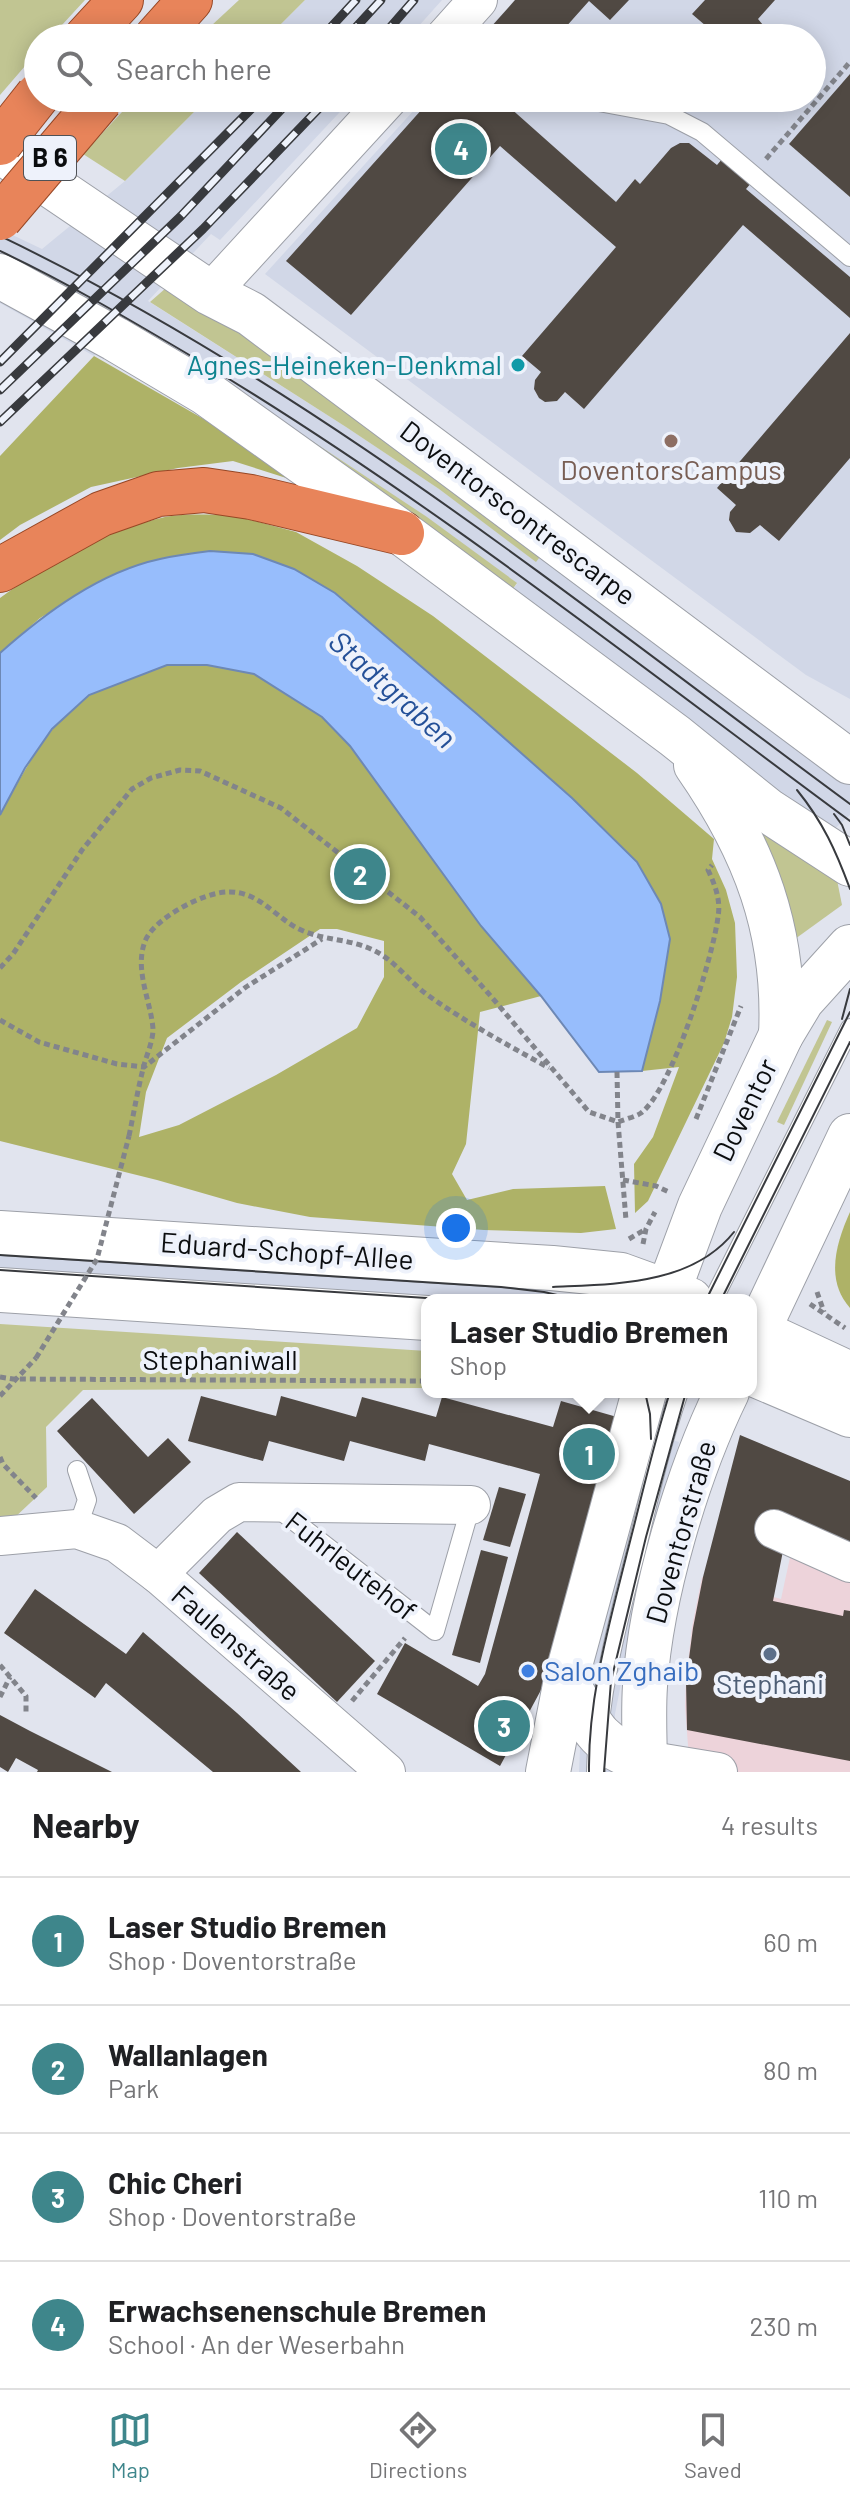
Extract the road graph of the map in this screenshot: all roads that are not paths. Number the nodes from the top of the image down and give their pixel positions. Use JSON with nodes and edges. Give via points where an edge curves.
{"nodes":[{"id":1,"x":121,"y":0,"type":"edge"},
{"id":2,"x":190,"y":0,"type":"edge"},
{"id":3,"x":99,"y":24,"type":"edge"},
{"id":4,"x":169,"y":24,"type":"edge"},
{"id":5,"x":25,"y":112,"type":"edge"},
{"id":6,"x":90,"y":112,"type":"edge"},
{"id":7,"x":374,"y":112,"type":"edge"},
{"id":8,"x":653,"y":112,"type":"edge"},
{"id":9,"x":0,"y":143,"type":"edge"},
{"id":10,"x":0,"y":151,"type":"edge"},
{"id":11,"x":0,"y":218,"type":"edge"},
{"id":12,"x":850,"y":257,"type":"edge"},
{"id":13,"x":0,"y":276,"type":"edge"},
{"id":14,"x":195,"y":283,"type":"junction"},
{"id":15,"x":402,"y":533,"type":"junction"},
{"id":16,"x":0,"y":570,"type":"edge"},
{"id":17,"x":675,"y":736,"type":"junction"},
{"id":18,"x":850,"y":762,"type":"edge"},
{"id":19,"x":850,"y":864,"type":"edge"},
{"id":20,"x":850,"y":947,"type":"edge"},
{"id":21,"x":850,"y":1028,"type":"edge"},
{"id":22,"x":781,"y":1035,"type":"junction"},
{"id":23,"x":850,"y":1136,"type":"edge"},
{"id":24,"x":0,"y":1233,"type":"edge"},
{"id":25,"x":0,"y":1290,"type":"edge"},
{"id":26,"x":667,"y":1294,"type":"edge"},
{"id":27,"x":675,"y":1294,"type":"edge"},
{"id":28,"x":716,"y":1294,"type":"edge"},
{"id":29,"x":421,"y":1318,"type":"edge"},
{"id":30,"x":757,"y":1326,"type":"edge"},
{"id":31,"x":757,"y":1336,"type":"edge"},
{"id":32,"x":850,"y":1374,"type":"edge"},
{"id":33,"x":757,"y":1376,"type":"edge"},
{"id":34,"x":630,"y":1398,"type":"edge"},
{"id":35,"x":677,"y":1398,"type":"edge"},
{"id":36,"x":724,"y":1398,"type":"edge"},
{"id":37,"x":850,"y":1415,"type":"edge"},
{"id":38,"x":77,"y":1470,"type":"dead end"},
{"id":39,"x":270,"y":1503,"type":"junction"},
{"id":40,"x":471,"y":1505,"type":"joint"},
{"id":41,"x":77,"y":1529,"type":"junction"},
{"id":42,"x":774,"y":1529,"type":"dead end"},
{"id":43,"x":0,"y":1536,"type":"edge"},
{"id":44,"x":850,"y":1563,"type":"edge"},
{"id":45,"x":158,"y":1574,"type":"junction"},
{"id":46,"x":566,"y":1680,"type":"junction"},
{"id":47,"x":597,"y":1753,"type":"edge"},
{"id":48,"x":645,"y":1766,"type":"edge"},
{"id":49,"x":386,"y":1772,"type":"edge"},
{"id":50,"x":548,"y":1772,"type":"edge"},
{"id":51,"x":718,"y":1772,"type":"edge"}],
"edges":[{"from":1,"to":3,"type":"highway"},
{"from":2,"to":4,"type":"highway"},
{"from":5,"to":9,"type":"highway","number":"B 6","bridge":true},
{"from":6,"to":11,"type":"highway","number":"B 6","bridge":true},
{"from":7,"to":14,"type":"street"},
{"from":8,"to":12,"type":"lane","via":[[702,132]]},
{"from":10,"to":14,"type":"main road","name":"Doventorscontrescarpe"},
{"from":13,"to":15,"type":"main road","via":[[206,393]]},
{"from":14,"to":18,"type":"main road","name":"Doventorscontrescarpe","via":[[251,314],[325,367]]},
{"from":15,"to":16,"type":"highway","via":[[251,497],[204,490],[158,494],[101,514]]},
{"from":15,"to":17,"type":"main road"},
{"from":17,"to":19,"type":"main road","via":[[767,810]]},
{"from":17,"to":22,"type":"main road","via":[[712,787],[754,868],[779,955]]},
{"from":20,"to":22,"type":"main road","name":"Doventor","via":[[802,1000]]},
{"from":21,"to":28,"type":"lane"},
{"from":22,"to":27,"type":"main road","name":"Doventor","via":[[700,1206]]},
{"from":23,"to":30,"type":"main road"},
{"from":24,"to":26,"type":"main road","name":"Eduard-Schopf-Allee","via":[[552,1268],[621,1275]]},
{"from":25,"to":29,"type":"main road","name":"Eduard-Schopf-Allee"},
{"from":31,"to":32,"type":"main road"},
{"from":33,"to":37,"type":"main road"},
{"from":34,"to":46,"type":"main road"},
{"from":35,"to":47,"type":"lane","via":[[609,1656]]},
{"from":36,"to":48,"type":"main road","name":"Doventorstraße","via":[[707,1435],[655,1606],[644,1687]]},
{"from":38,"to":41,"type":"lane","via":[[87,1500]]},
{"from":39,"to":40,"type":"street","name":"Fuhrleutehof"},
{"from":39,"to":40,"type":"lane","name":"Fuhrleutehof","via":[[435,1631]]},
{"from":39,"to":45,"type":"street","name":"Fuhrleutehof","via":[[239,1502],[217,1515]]},
{"from":41,"to":43,"type":"street"},
{"from":41,"to":45,"type":"street","name":"Faulenstraße","via":[[117,1543]]},
{"from":42,"to":44,"type":"street"},
{"from":45,"to":49,"type":"street","name":"Faulenstraße"},
{"from":46,"to":47,"type":"main road"},
{"from":46,"to":50,"type":"main road"},
{"from":47,"to":48,"type":"main road","via":[[604,1742]]},
{"from":48,"to":51,"type":"street"}]}
